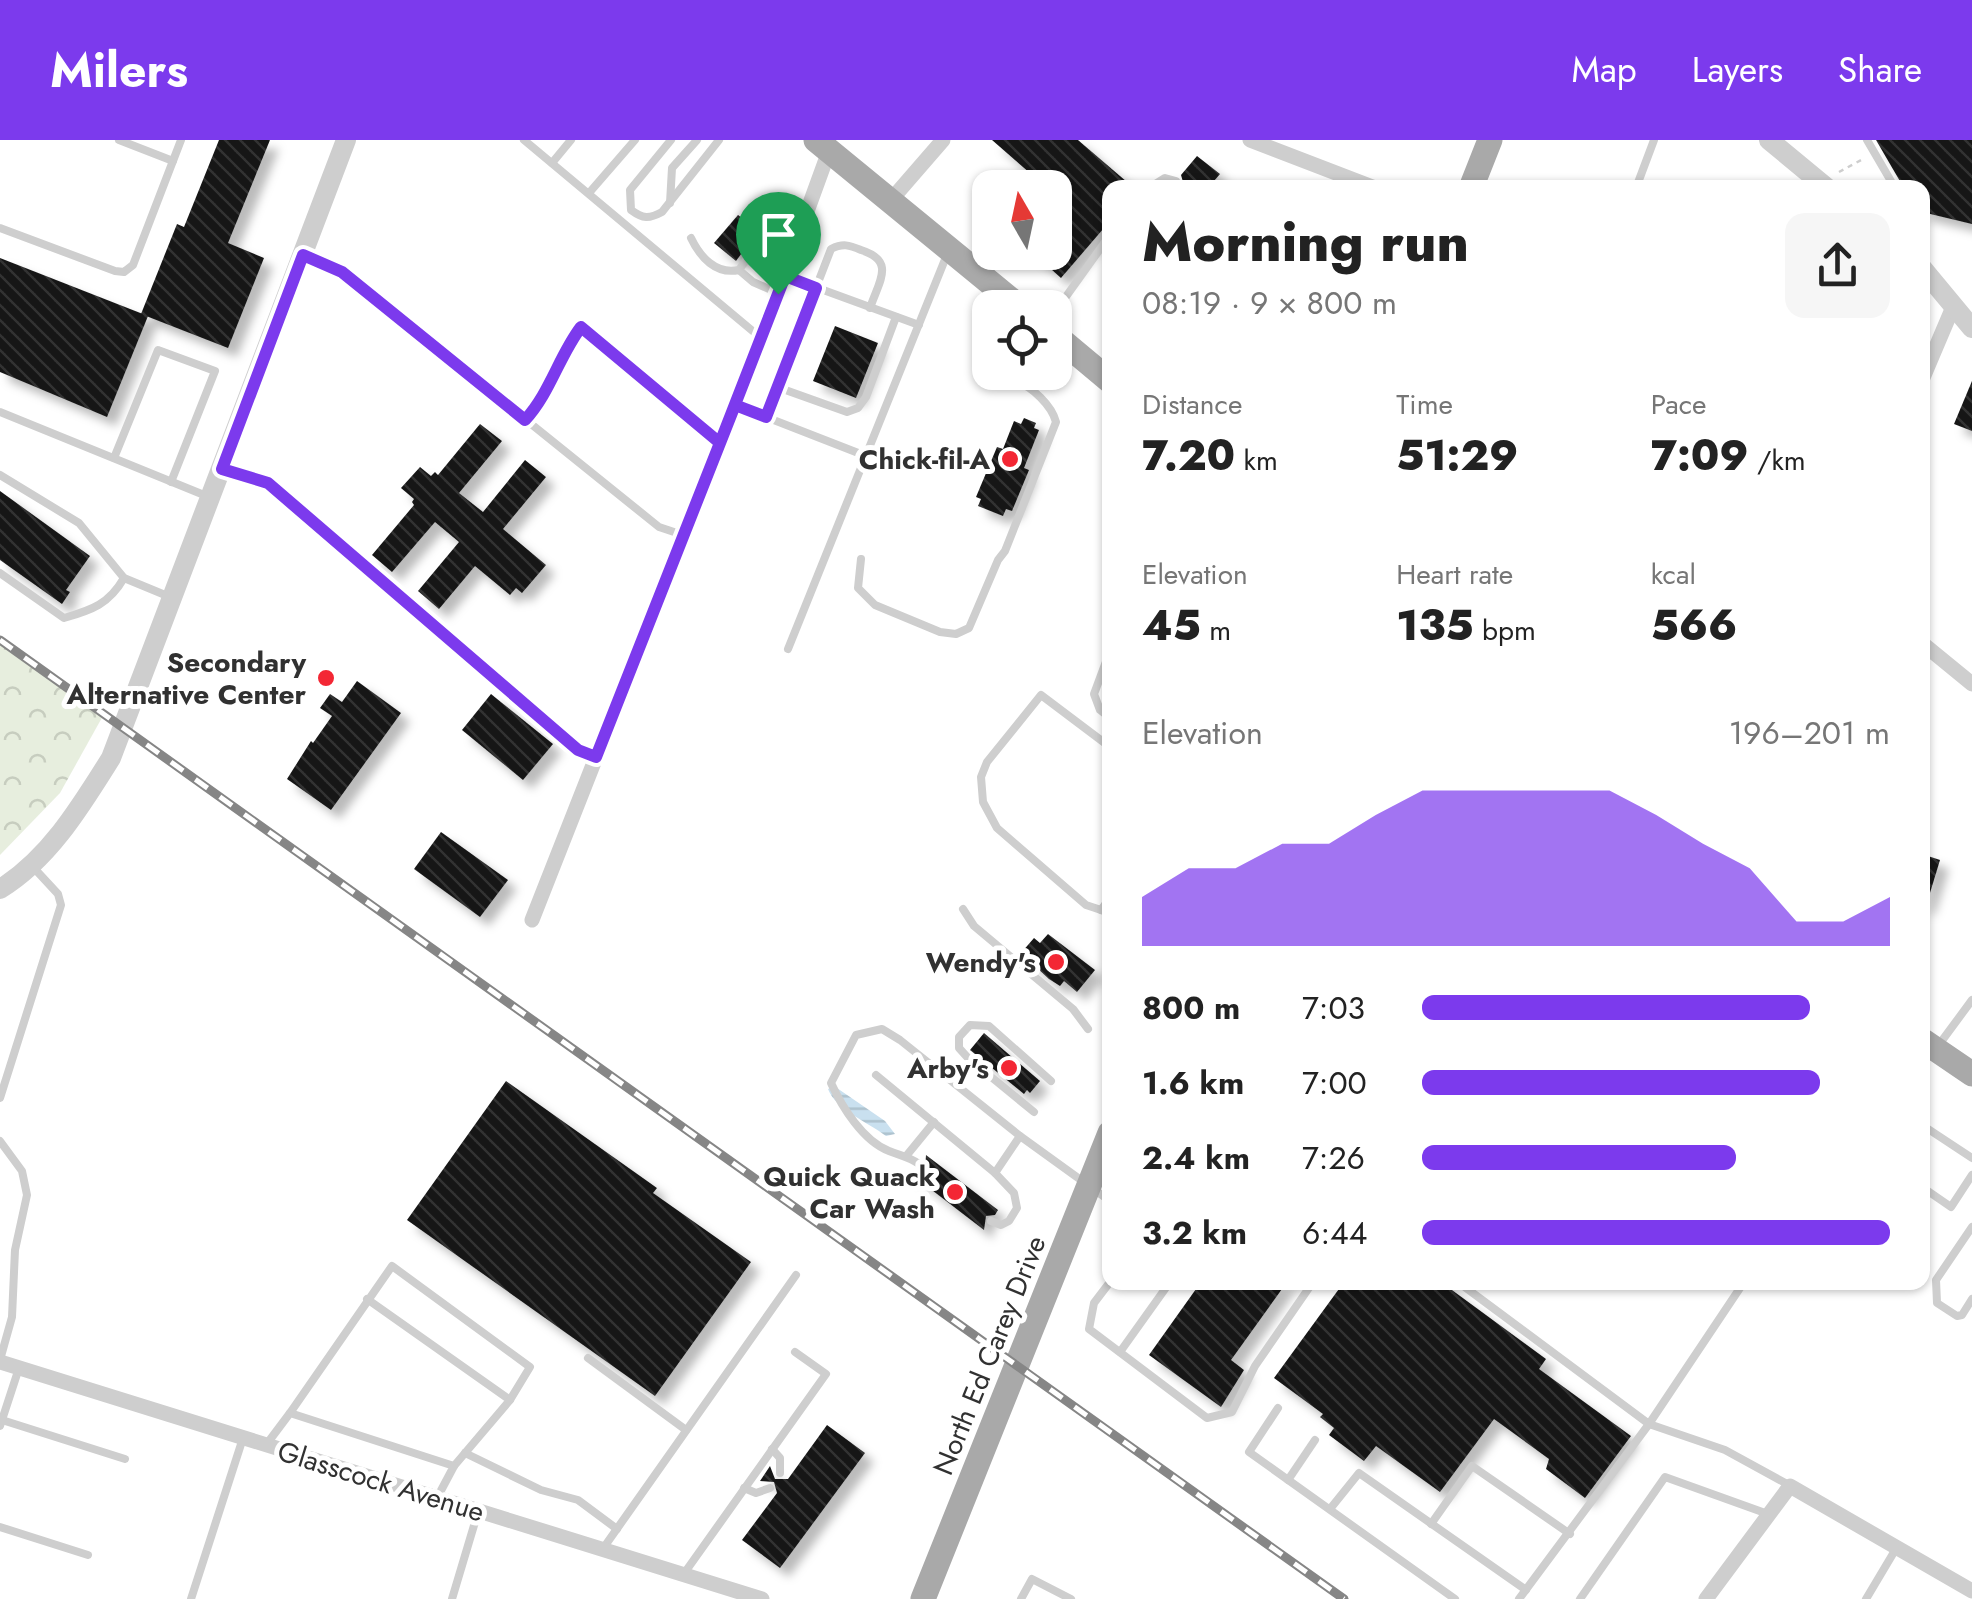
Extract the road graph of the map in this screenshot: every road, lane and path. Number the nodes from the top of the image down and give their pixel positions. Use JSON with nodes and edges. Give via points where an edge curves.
{"nodes":[{"id":1,"x":119,"y":140,"type":"edge"},
{"id":2,"x":181,"y":140,"type":"edge"},
{"id":3,"x":346,"y":140,"type":"edge"},
{"id":4,"x":524,"y":140,"type":"edge"},
{"id":5,"x":571,"y":140,"type":"edge"},
{"id":6,"x":636,"y":140,"type":"edge"},
{"id":7,"x":672,"y":140,"type":"edge"},
{"id":8,"x":696,"y":140,"type":"edge"},
{"id":9,"x":719,"y":140,"type":"edge"},
{"id":10,"x":943,"y":140,"type":"edge"},
{"id":11,"x":1250,"y":140,"type":"edge"},
{"id":12,"x":1490,"y":140,"type":"edge"},
{"id":13,"x":1654,"y":140,"type":"edge"},
{"id":14,"x":1769,"y":140,"type":"edge"},
{"id":15,"x":1867,"y":140,"type":"edge"},
{"id":16,"x":823,"y":146,"type":"edge"},
{"id":17,"x":1872,"y":155,"type":"dead end"},
{"id":18,"x":173,"y":161,"type":"junction"},
{"id":19,"x":552,"y":163,"type":"junction"},
{"id":20,"x":1355,"y":180,"type":"edge"},
{"id":21,"x":1474,"y":180,"type":"edge"},
{"id":22,"x":1639,"y":180,"type":"edge"},
{"id":23,"x":1818,"y":180,"type":"edge"},
{"id":24,"x":1829,"y":180,"type":"edge"},
{"id":25,"x":1890,"y":180,"type":"edge"},
{"id":26,"x":589,"y":194,"type":"junction"},
{"id":27,"x":891,"y":200,"type":"junction"},
{"id":28,"x":670,"y":203,"type":"junction"},
{"id":29,"x":780,"y":211,"type":"dead end"},
{"id":30,"x":0,"y":228,"type":"edge"},
{"id":31,"x":691,"y":238,"type":"dead end"},
{"id":32,"x":1102,"y":246,"type":"edge"},
{"id":33,"x":950,"y":248,"type":"junction"},
{"id":34,"x":303,"y":255,"type":"junction"},
{"id":35,"x":739,"y":270,"type":"junction"},
{"id":36,"x":785,"y":276,"type":"junction"},
{"id":37,"x":1930,"y":278,"type":"edge"},
{"id":38,"x":816,"y":288,"type":"junction"},
{"id":39,"x":1000,"y":290,"type":"edge"},
{"id":40,"x":1071,"y":290,"type":"edge"},
{"id":41,"x":778,"y":294,"type":"junction"},
{"id":42,"x":1953,"y":307,"type":"junction"},
{"id":43,"x":870,"y":308,"type":"junction"},
{"id":44,"x":896,"y":318,"type":"junction"},
{"id":45,"x":919,"y":325,"type":"junction"},
{"id":46,"x":581,"y":327,"type":"joint"},
{"id":47,"x":1972,"y":328,"type":"edge"},
{"id":48,"x":761,"y":338,"type":"junction"},
{"id":49,"x":1072,"y":350,"type":"edge"},
{"id":50,"x":1930,"y":361,"type":"edge"},
{"id":51,"x":1102,"y":374,"type":"edge"},
{"id":52,"x":777,"y":387,"type":"junction"},
{"id":53,"x":1030,"y":390,"type":"edge"},
{"id":54,"x":735,"y":405,"type":"junction"},
{"id":55,"x":0,"y":412,"type":"edge"},
{"id":56,"x":766,"y":417,"type":"junction"},
{"id":57,"x":525,"y":420,"type":"junction"},
{"id":58,"x":720,"y":443,"type":"junction"},
{"id":59,"x":866,"y":456,"type":"junction"},
{"id":60,"x":114,"y":458,"type":"junction"},
{"id":61,"x":222,"y":469,"type":"junction"},
{"id":62,"x":0,"y":475,"type":"edge"},
{"id":63,"x":171,"y":482,"type":"junction"},
{"id":64,"x":212,"y":498,"type":"junction"},
{"id":65,"x":683,"y":535,"type":"junction"},
{"id":66,"x":860,"y":559,"type":"dead end"},
{"id":67,"x":0,"y":574,"type":"edge"},
{"id":68,"x":124,"y":578,"type":"junction"},
{"id":69,"x":174,"y":599,"type":"junction"},
{"id":70,"x":788,"y":648,"type":"dead end"},
{"id":71,"x":1930,"y":650,"type":"edge"},
{"id":72,"x":1102,"y":672,"type":"edge"},
{"id":73,"x":1972,"y":684,"type":"edge"},
{"id":74,"x":1102,"y":712,"type":"edge"},
{"id":75,"x":1102,"y":741,"type":"edge"},
{"id":76,"x":596,"y":757,"type":"junction"},
{"id":77,"x":30,"y":864,"type":"junction"},
{"id":78,"x":0,"y":890,"type":"edge"},
{"id":79,"x":963,"y":909,"type":"dead end"},
{"id":80,"x":1102,"y":911,"type":"edge"},
{"id":81,"x":532,"y":920,"type":"dead end"},
{"id":82,"x":1972,"y":1000,"type":"edge"},
{"id":83,"x":1088,"y":1029,"type":"dead end"},
{"id":84,"x":1930,"y":1044,"type":"edge"},
{"id":85,"x":1930,"y":1046,"type":"edge"},
{"id":86,"x":1972,"y":1074,"type":"edge"},
{"id":87,"x":876,"y":1075,"type":"dead end"},
{"id":88,"x":1051,"y":1080,"type":"dead end"},
{"id":89,"x":0,"y":1098,"type":"edge"},
{"id":90,"x":1034,"y":1112,"type":"dead end"},
{"id":91,"x":934,"y":1122,"type":"junction"},
{"id":92,"x":1930,"y":1129,"type":"edge"},
{"id":93,"x":1020,"y":1136,"type":"junction"},
{"id":94,"x":0,"y":1141,"type":"edge"},
{"id":95,"x":906,"y":1155,"type":"junction"},
{"id":96,"x":1972,"y":1158,"type":"edge"},
{"id":97,"x":919,"y":1164,"type":"dead end"},
{"id":98,"x":995,"y":1172,"type":"junction"},
{"id":99,"x":1972,"y":1175,"type":"edge"},
{"id":100,"x":1930,"y":1193,"type":"edge"},
{"id":101,"x":1100,"y":1194,"type":"edge"},
{"id":102,"x":991,"y":1220,"type":"dead end"},
{"id":103,"x":1972,"y":1227,"type":"edge"},
{"id":104,"x":796,"y":1276,"type":"dead end"},
{"id":105,"x":1104,"y":1290,"type":"edge"},
{"id":106,"x":1164,"y":1290,"type":"edge"},
{"id":107,"x":1307,"y":1290,"type":"edge"},
{"id":108,"x":1469,"y":1290,"type":"edge"},
{"id":109,"x":1739,"y":1290,"type":"edge"},
{"id":110,"x":366,"y":1299,"type":"junction"},
{"id":111,"x":1972,"y":1299,"type":"edge"},
{"id":112,"x":795,"y":1352,"type":"dead end"},
{"id":113,"x":1120,"y":1352,"type":"junction"},
{"id":114,"x":588,"y":1358,"type":"dead end"},
{"id":115,"x":0,"y":1361,"type":"edge"},
{"id":116,"x":19,"y":1368,"type":"junction"},
{"id":117,"x":510,"y":1400,"type":"junction"},
{"id":118,"x":1278,"y":1408,"type":"dead end"},
{"id":119,"x":290,"y":1413,"type":"junction"},
{"id":120,"x":1,"y":1423,"type":"edge"},
{"id":121,"x":1649,"y":1424,"type":"junction"},
{"id":122,"x":686,"y":1430,"type":"junction"},
{"id":123,"x":243,"y":1438,"type":"junction"},
{"id":124,"x":1316,"y":1440,"type":"dead end"},
{"id":125,"x":266,"y":1445,"type":"junction"},
{"id":126,"x":772,"y":1449,"type":"junction"},
{"id":127,"x":466,"y":1452,"type":"junction"},
{"id":128,"x":124,"y":1460,"type":"dead end"},
{"id":129,"x":454,"y":1466,"type":"junction"},
{"id":130,"x":780,"y":1473,"type":"dead end"},
{"id":131,"x":1288,"y":1480,"type":"junction"},
{"id":132,"x":1790,"y":1486,"type":"junction"},
{"id":133,"x":744,"y":1488,"type":"junction"},
{"id":134,"x":770,"y":1488,"type":"dead end"},
{"id":135,"x":438,"y":1498,"type":"junction"},
{"id":136,"x":1330,"y":1509,"type":"junction"},
{"id":137,"x":478,"y":1511,"type":"junction"},
{"id":138,"x":1768,"y":1514,"type":"junction"},
{"id":139,"x":1431,"y":1524,"type":"junction"},
{"id":140,"x":0,"y":1526,"type":"edge"},
{"id":141,"x":617,"y":1529,"type":"junction"},
{"id":142,"x":1570,"y":1534,"type":"junction"},
{"id":143,"x":1897,"y":1547,"type":"junction"},
{"id":144,"x":602,"y":1550,"type":"junction"},
{"id":145,"x":88,"y":1555,"type":"dead end"},
{"id":146,"x":683,"y":1575,"type":"junction"},
{"id":147,"x":1526,"y":1590,"type":"junction"},
{"id":148,"x":1972,"y":1591,"type":"edge"},
{"id":149,"x":191,"y":1599,"type":"edge"},
{"id":150,"x":452,"y":1599,"type":"edge"},
{"id":151,"x":762,"y":1599,"type":"edge"},
{"id":152,"x":923,"y":1599,"type":"edge"},
{"id":153,"x":1021,"y":1599,"type":"edge"},
{"id":154,"x":1071,"y":1599,"type":"edge"},
{"id":155,"x":1455,"y":1599,"type":"edge"},
{"id":156,"x":1519,"y":1599,"type":"edge"},
{"id":157,"x":1580,"y":1599,"type":"edge"},
{"id":158,"x":1706,"y":1599,"type":"edge"},
{"id":159,"x":1866,"y":1599,"type":"edge"}],
"edges":[{"from":1,"to":18,"type":"lane"},
{"from":2,"to":18,"type":"lane"},
{"from":3,"to":34,"type":"street"},
{"from":4,"to":19,"type":"lane"},
{"from":5,"to":19,"type":"lane"},
{"from":6,"to":26,"type":"lane"},
{"from":7,"to":28,"type":"lane","via":[[628,200],[642,218]]},
{"from":8,"to":28,"type":"lane","via":[[672,168]]},
{"from":9,"to":28,"type":"lane"},
{"from":10,"to":27,"type":"street"},
{"from":11,"to":20,"type":"street"},
{"from":12,"to":21,"type":"main road"},
{"from":13,"to":22,"type":"lane"},
{"from":14,"to":23,"type":"street"},
{"from":15,"to":25,"type":"lane"},
{"from":16,"to":27,"type":"main road"},
{"from":16,"to":36,"type":"street"},
{"from":17,"to":24,"type":"path"},
{"from":18,"to":30,"type":"lane","via":[[124,272]]},
{"from":19,"to":26,"type":"lane"},
{"from":26,"to":48,"type":"lane"},
{"from":27,"to":33,"type":"main road"},
{"from":29,"to":35,"type":"lane"},
{"from":31,"to":35,"type":"lane","via":[[716,268]]},
{"from":32,"to":40,"type":"lane"},
{"from":33,"to":39,"type":"main road"},
{"from":33,"to":45,"type":"lane"},
{"from":34,"to":57,"type":"lane","via":[[342,272]]},
{"from":34,"to":61,"type":"street"},
{"from":35,"to":41,"type":"lane"},
{"from":36,"to":38,"type":"lane"},
{"from":36,"to":41,"type":"street"},
{"from":37,"to":42,"type":"street"},
{"from":38,"to":43,"type":"lane"},
{"from":38,"to":43,"type":"lane","via":[[831,248],[847,244],[876,254],[883,268]]},
{"from":38,"to":52,"type":"lane"},
{"from":41,"to":48,"type":"street"},
{"from":42,"to":47,"type":"street"},
{"from":42,"to":50,"type":"street"},
{"from":43,"to":44,"type":"lane"},
{"from":44,"to":45,"type":"lane"},
{"from":44,"to":52,"type":"lane","via":[[858,408],[841,411]]},
{"from":45,"to":59,"type":"lane"},
{"from":46,"to":57,"type":"lane"},
{"from":46,"to":58,"type":"street"},
{"from":48,"to":54,"type":"street"},
{"from":49,"to":51,"type":"main road"},
{"from":52,"to":56,"type":"lane"},
{"from":53,"to":66,"type":"lane","via":[[1056,422],[969,628],[949,634],[875,605],[858,588]]},
{"from":54,"to":56,"type":"lane"},
{"from":54,"to":58,"type":"street"},
{"from":55,"to":60,"type":"lane"},
{"from":56,"to":59,"type":"lane"},
{"from":57,"to":65,"type":"lane","via":[[659,526]]},
{"from":58,"to":65,"type":"street"},
{"from":59,"to":70,"type":"lane"},
{"from":60,"to":63,"type":"lane"},
{"from":60,"to":63,"type":"lane","via":[[158,350],[215,371]]},
{"from":61,"to":64,"type":"street"},
{"from":61,"to":76,"type":"lane","via":[[268,483],[578,750]]},
{"from":62,"to":68,"type":"lane","via":[[79,523]]},
{"from":63,"to":64,"type":"lane"},
{"from":64,"to":69,"type":"street"},
{"from":65,"to":76,"type":"street"},
{"from":67,"to":68,"type":"lane","via":[[64,618],[100,607]]},
{"from":68,"to":69,"type":"lane"},
{"from":69,"to":77,"type":"street","via":[[112,758],[74,817]]},
{"from":71,"to":73,"type":"street"},
{"from":72,"to":74,"type":"lane","via":[[1094,694]]},
{"from":75,"to":80,"type":"lane","via":[[1040,695],[981,777],[983,802],[997,828],[1086,905]]},
{"from":76,"to":81,"type":"street"},
{"from":77,"to":78,"type":"street"},
{"from":77,"to":89,"type":"lane","via":[[61,904]]},
{"from":79,"to":83,"type":"lane"},
{"from":82,"to":84,"type":"lane"},
{"from":85,"to":86,"type":"main road"},
{"from":87,"to":91,"type":"lane"},
{"from":88,"to":90,"type":"lane","via":[[989,1026],[970,1024],[960,1037],[968,1058]]},
{"from":91,"to":95,"type":"lane"},
{"from":91,"to":98,"type":"lane"},
{"from":92,"to":96,"type":"lane"},
{"from":93,"to":95,"type":"lane","via":[[900,1040],[882,1030],[856,1035],[831,1084],[844,1113],[886,1150]]},
{"from":93,"to":98,"type":"lane"},
{"from":93,"to":101,"type":"lane"},
{"from":94,"to":115,"type":"lane","via":[[22,1170],[27,1194]]},
{"from":95,"to":97,"type":"lane"},
{"from":98,"to":102,"type":"lane","via":[[1014,1193],[1017,1208],[1000,1225]]},
{"from":99,"to":100,"type":"lane","via":[[1950,1207]]},
{"from":101,"to":152,"type":"main road","name":"North Ed Carey Drive"},
{"from":103,"to":111,"type":"lane","via":[[1935,1290],[1937,1303],[1960,1317]]},
{"from":104,"to":122,"type":"lane"},
{"from":105,"to":113,"type":"lane","via":[[1089,1329]]},
{"from":106,"to":113,"type":"lane"},
{"from":107,"to":113,"type":"lane","via":[[1232,1412],[1208,1418]]},
{"from":108,"to":121,"type":"lane"},
{"from":109,"to":121,"type":"lane"},
{"from":110,"to":117,"type":"lane"},
{"from":110,"to":117,"type":"lane","via":[[392,1266],[530,1367]]},
{"from":110,"to":119,"type":"lane"},
{"from":112,"to":126,"type":"lane","via":[[826,1374]]},
{"from":114,"to":122,"type":"lane"},
{"from":115,"to":116,"type":"street","name":"Glasscock Avenue"},
{"from":116,"to":120,"type":"lane"},
{"from":116,"to":123,"type":"street","name":"Glasscock Avenue"},
{"from":117,"to":127,"type":"lane"},
{"from":118,"to":131,"type":"lane","via":[[1249,1452]]},
{"from":119,"to":125,"type":"lane"},
{"from":119,"to":129,"type":"lane"},
{"from":120,"to":128,"type":"lane"},
{"from":121,"to":132,"type":"lane","via":[[1725,1450]]},
{"from":121,"to":142,"type":"lane"},
{"from":122,"to":141,"type":"lane"},
{"from":123,"to":125,"type":"street","name":"Glasscock Avenue"},
{"from":123,"to":149,"type":"lane"},
{"from":124,"to":131,"type":"lane"},
{"from":125,"to":135,"type":"street","name":"Glasscock Avenue"},
{"from":126,"to":130,"type":"lane"},
{"from":126,"to":133,"type":"lane"},
{"from":127,"to":129,"type":"lane"},
{"from":127,"to":141,"type":"lane","via":[[578,1500]]},
{"from":129,"to":135,"type":"lane"},
{"from":131,"to":136,"type":"lane"},
{"from":132,"to":138,"type":"street"},
{"from":132,"to":143,"type":"street"},
{"from":133,"to":134,"type":"lane"},
{"from":133,"to":146,"type":"lane"},
{"from":135,"to":137,"type":"street","name":"Glasscock Avenue"},
{"from":136,"to":139,"type":"lane","via":[[1359,1473]]},
{"from":136,"to":155,"type":"lane"},
{"from":137,"to":144,"type":"street","name":"Glasscock Avenue"},
{"from":137,"to":150,"type":"lane"},
{"from":138,"to":157,"type":"lane","via":[[1665,1477]]},
{"from":138,"to":158,"type":"street"},
{"from":139,"to":142,"type":"lane","via":[[1472,1466]]},
{"from":139,"to":147,"type":"lane"},
{"from":140,"to":145,"type":"lane"},
{"from":141,"to":144,"type":"lane"},
{"from":142,"to":147,"type":"lane"},
{"from":143,"to":148,"type":"street"},
{"from":143,"to":159,"type":"lane"},
{"from":144,"to":146,"type":"street","name":"Glasscock Avenue"},
{"from":146,"to":151,"type":"street","name":"Glasscock Avenue"},
{"from":147,"to":156,"type":"lane"},
{"from":153,"to":154,"type":"lane","via":[[1032,1579]]}]}
